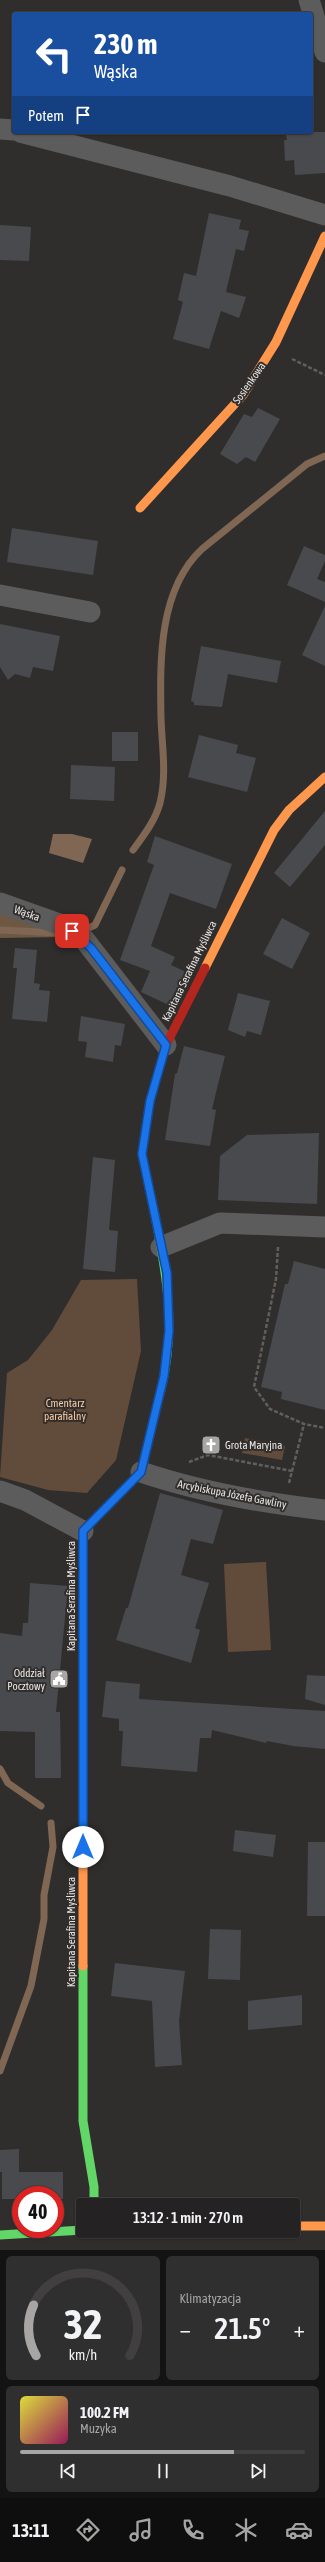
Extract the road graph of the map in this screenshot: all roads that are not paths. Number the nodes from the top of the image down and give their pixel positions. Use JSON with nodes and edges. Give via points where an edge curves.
{"nodes":[{"id":1,"x":309,"y":0,"type":"edge"},
{"id":2,"x":313,"y":12,"type":"edge"},
{"id":3,"x":313,"y":13,"type":"edge"},
{"id":4,"x":325,"y":52,"type":"edge"},
{"id":5,"x":0,"y":129,"type":"edge"},
{"id":6,"x":12,"y":130,"type":"edge"},
{"id":7,"x":28,"y":134,"type":"edge"},
{"id":8,"x":325,"y":214,"type":"edge"},
{"id":9,"x":325,"y":236,"type":"edge"},
{"id":10,"x":140,"y":508,"type":"dead end"},
{"id":11,"x":0,"y":595,"type":"edge"},
{"id":12,"x":90,"y":612,"type":"dead end"},
{"id":13,"x":325,"y":777,"type":"edge"},
{"id":14,"x":0,"y":903,"type":"edge"},
{"id":15,"x":166,"y":1045,"type":"junction"},
{"id":16,"x":325,"y":1227,"type":"edge"},
{"id":17,"x":161,"y":1247,"type":"junction"},
{"id":18,"x":141,"y":1472,"type":"junction"},
{"id":19,"x":0,"y":1491,"type":"edge"},
{"id":20,"x":325,"y":1510,"type":"edge"},
{"id":21,"x":83,"y":1531,"type":"junction"},
{"id":22,"x":94,"y":2198,"type":"edge"},
{"id":23,"x":300,"y":2226,"type":"edge"},
{"id":24,"x":325,"y":2226,"type":"edge"},
{"id":25,"x":76,"y":2230,"type":"edge"},
{"id":26,"x":0,"y":2235,"type":"edge"}],
"edges":[{"from":1,"to":2,"type":"street"},
{"from":3,"to":4,"type":"street"},
{"from":5,"to":6,"type":"street"},
{"from":7,"to":8,"type":"street","via":[[230,186]]},
{"from":9,"to":10,"type":"street","name":"Sosienkowa","via":[[272,349],[243,395]]},
{"from":11,"to":12,"type":"street"},
{"from":13,"to":15,"type":"street","name":"Kapitana Serafina Myśliwca","via":[[289,810],[274,830]]},
{"from":14,"to":15,"type":"street","name":"Wąska","via":[[59,924],[84,939]]},
{"from":15,"to":17,"type":"street","name":"Kapitana Serafina Myśliwca","via":[[150,1101],[142,1154]]},
{"from":16,"to":17,"type":"street","via":[[220,1222]]},
{"from":17,"to":18,"type":"street","name":"Kapitana Serafina Myśliwca","via":[[167,1273],[169,1304],[166,1361]]},
{"from":18,"to":20,"type":"street","name":"Arcybiskupa Józefa Gawliny","via":[[178,1484],[284,1505]]},
{"from":18,"to":21,"type":"street","name":"Kapitana Serafina Myśliwca"},
{"from":19,"to":21,"type":"street","via":[[25,1500]]},
{"from":21,"to":22,"type":"street","name":"Kapitana Serafina Myśliwca","via":[[83,2121]]},
{"from":23,"to":24,"type":"street"},
{"from":25,"to":26,"type":"street"}]}
